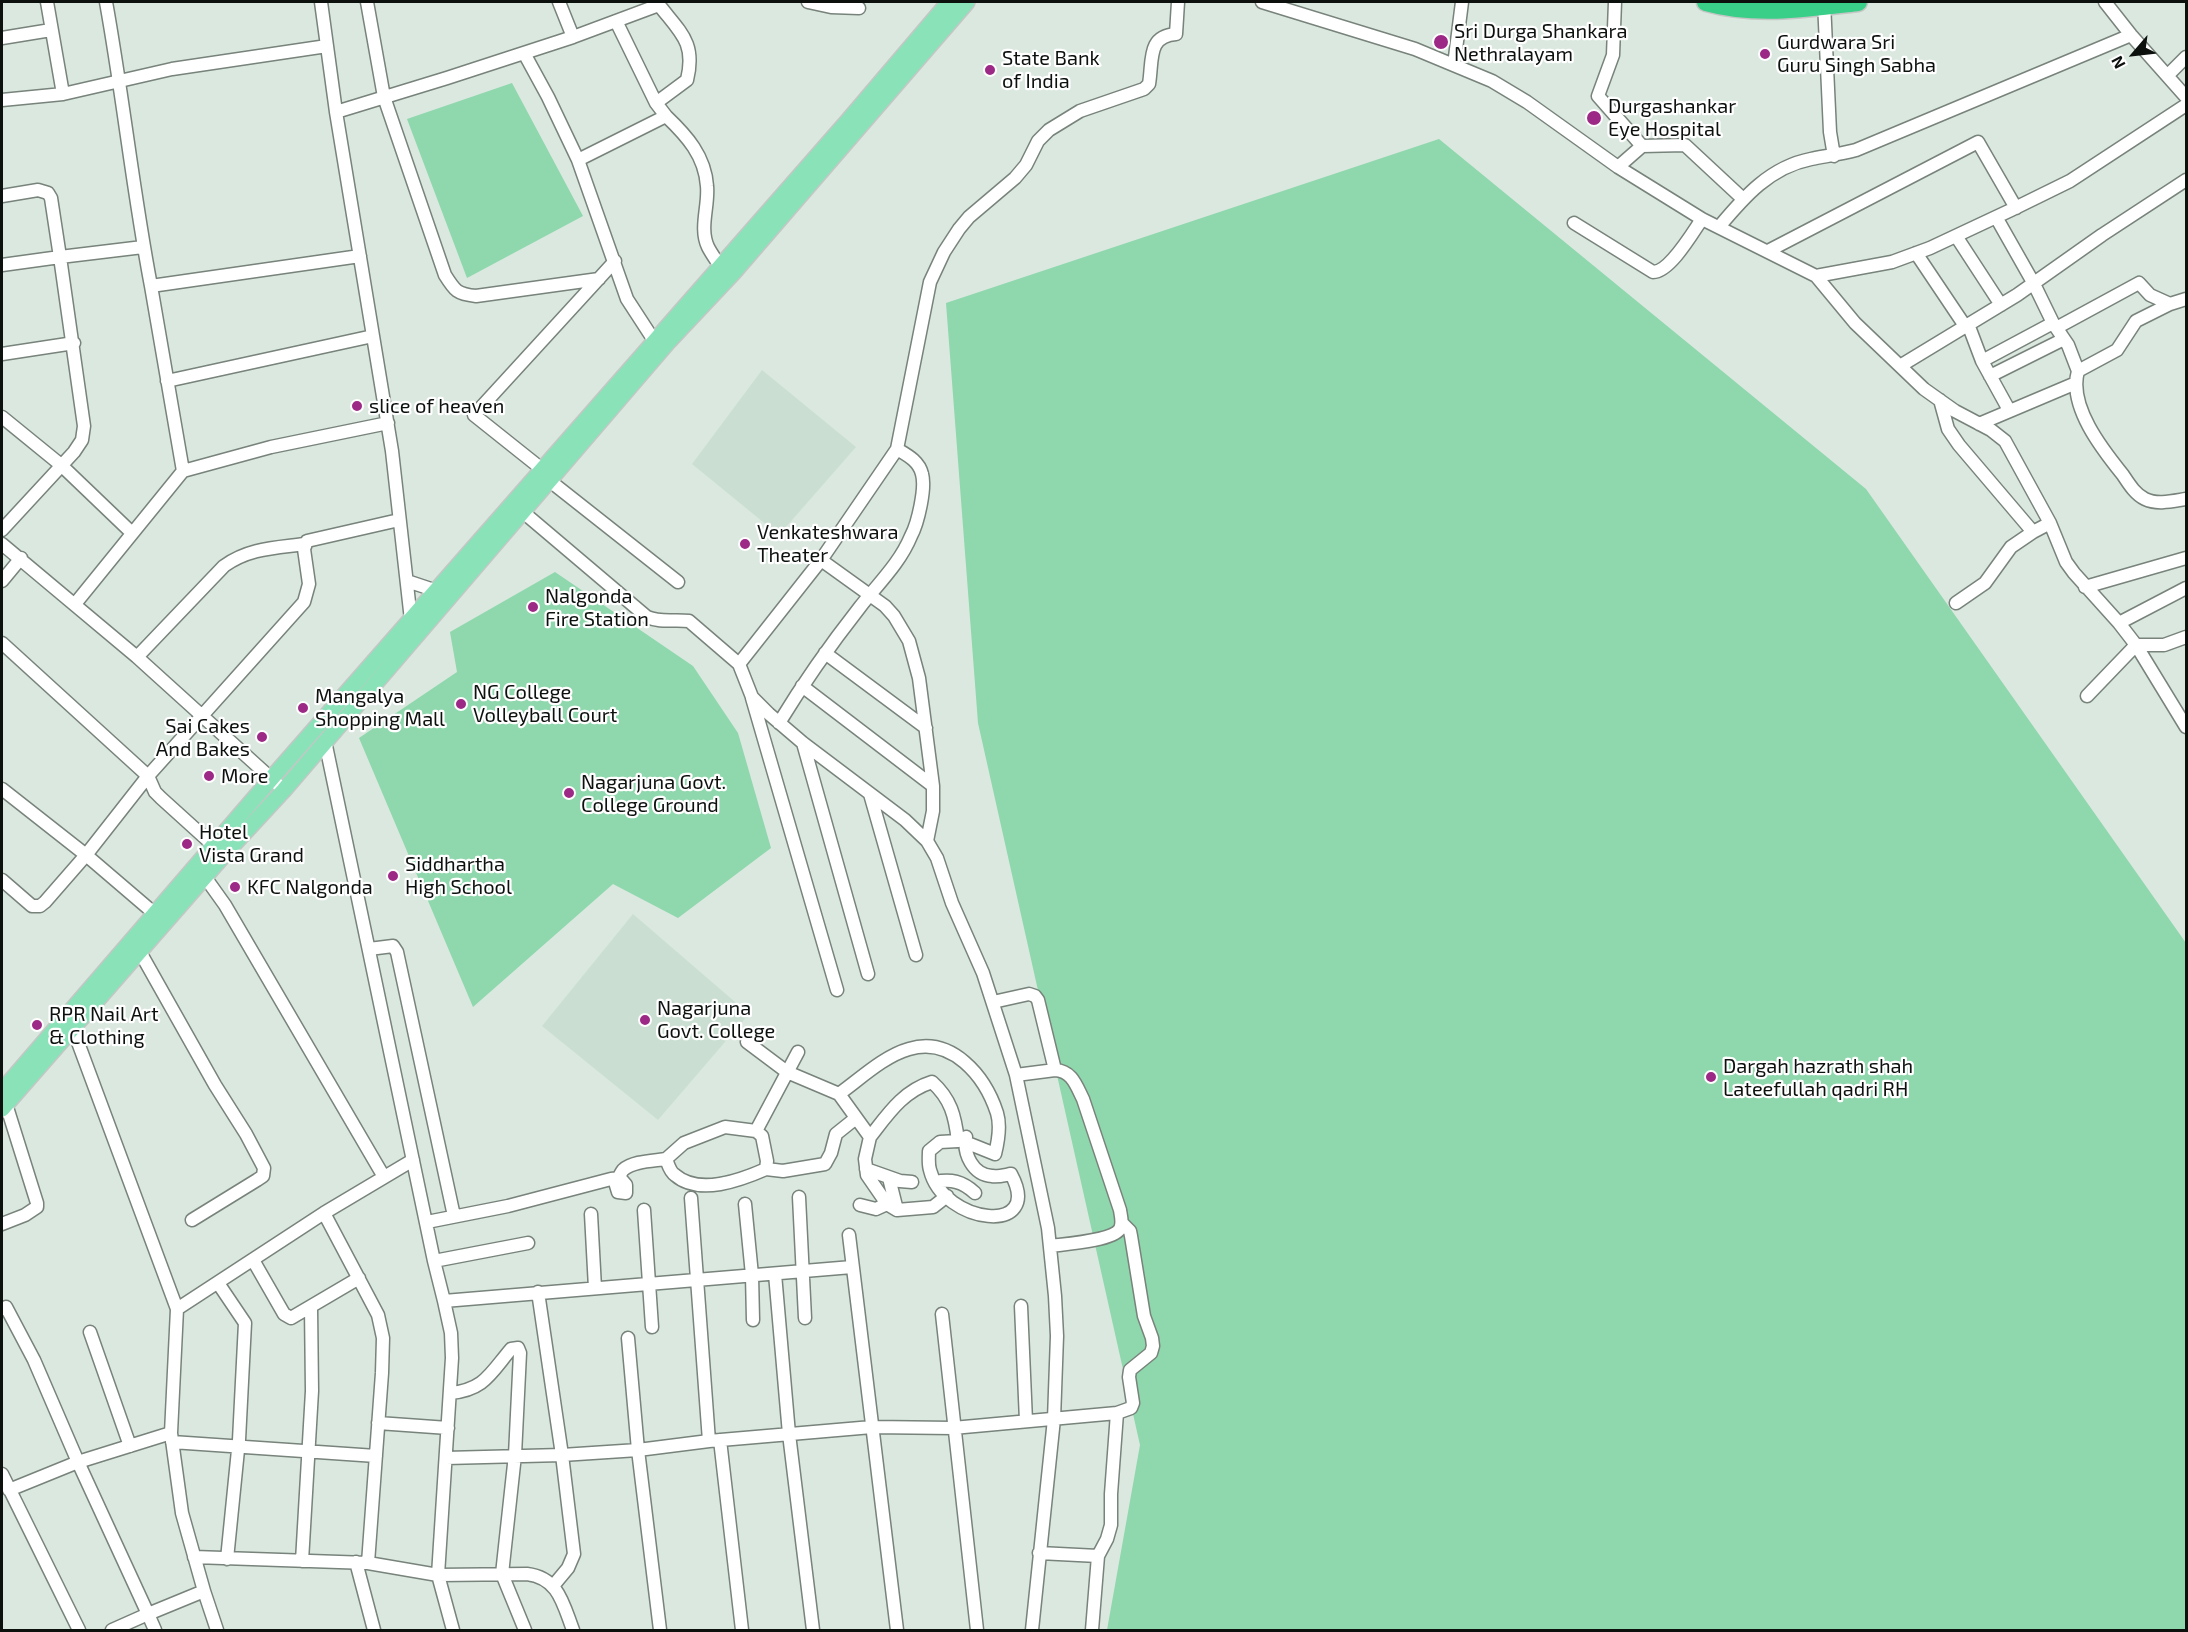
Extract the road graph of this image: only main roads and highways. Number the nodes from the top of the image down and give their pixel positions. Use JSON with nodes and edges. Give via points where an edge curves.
{"nodes":[{"id":1,"x":949,"y":2,"type":"edge"},
{"id":2,"x":967,"y":2,"type":"edge"},
{"id":3,"x":1706,"y":2,"type":"edge"},
{"id":4,"x":1858,"y":2,"type":"edge"},
{"id":5,"x":1825,"y":4,"type":"edge"},
{"id":6,"x":546,"y":475,"type":"junction"},
{"id":7,"x":3,"y":1101,"type":"edge"}],
"edges":[{"from":1,"to":6,"type":"main road","via":[[655,342]]},
{"from":2,"to":6,"type":"main road","via":[[733,273]]},
{"from":3,"to":5,"type":"highway","via":[[1775,10]]},
{"from":4,"to":5,"type":"highway"},
{"from":6,"to":7,"type":"main road","via":[[271,778]]},
{"from":6,"to":7,"type":"main road","via":[[523,512],[284,790]]}]}
